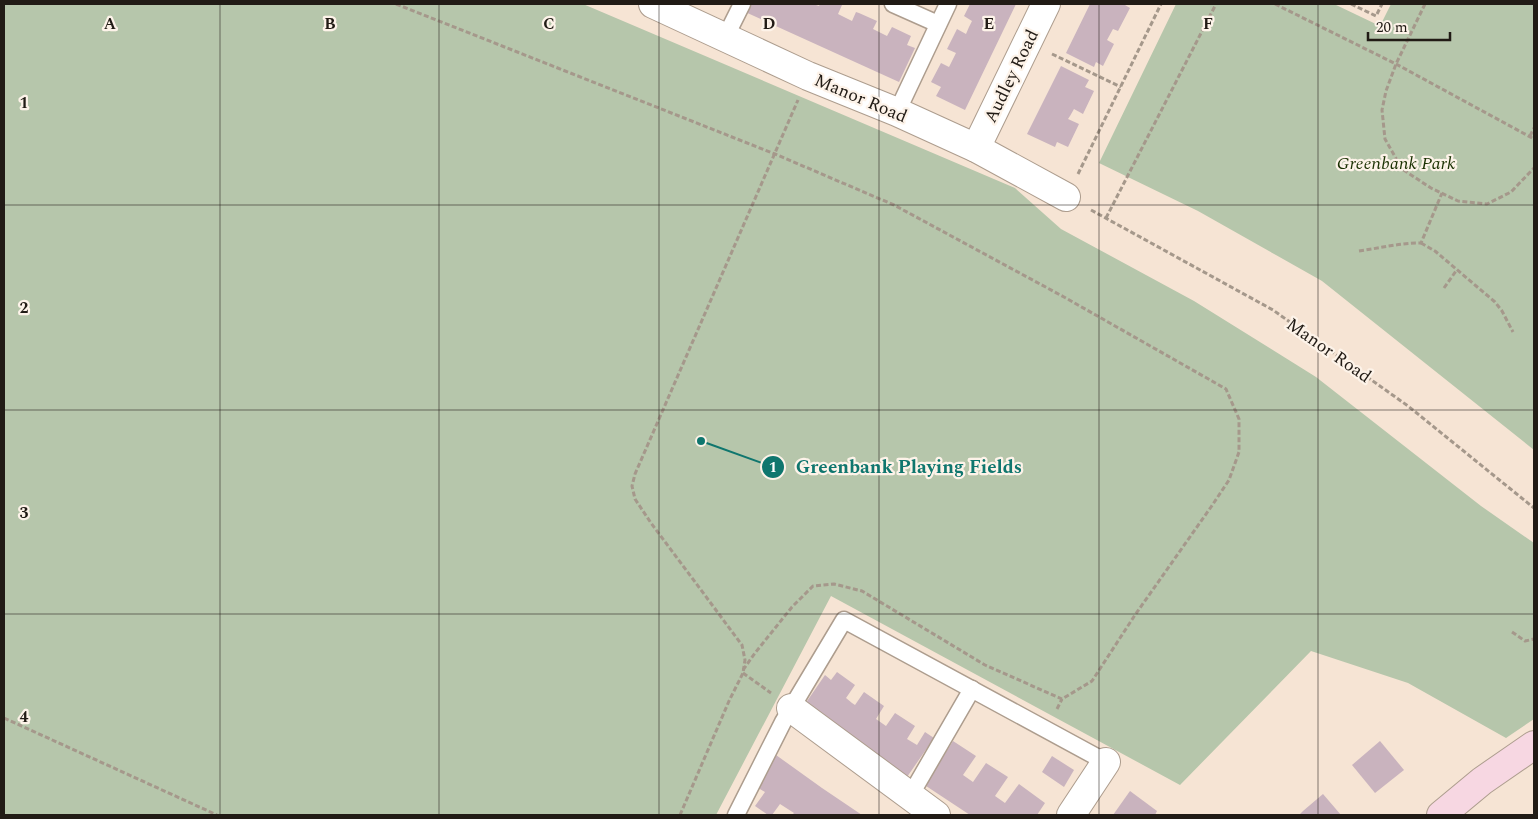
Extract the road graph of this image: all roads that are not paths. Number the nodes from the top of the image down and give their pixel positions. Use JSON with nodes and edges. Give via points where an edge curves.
{"nodes":[{"id":1,"x":653,"y":4,"type":"edge"},
{"id":2,"x":742,"y":4,"type":"edge"},
{"id":3,"x":893,"y":4,"type":"edge"},
{"id":4,"x":948,"y":4,"type":"edge"},
{"id":5,"x":1046,"y":4,"type":"edge"},
{"id":6,"x":938,"y":24,"type":"junction"},
{"id":7,"x":725,"y":38,"type":"junction"},
{"id":8,"x":896,"y":112,"type":"junction"},
{"id":9,"x":976,"y":148,"type":"junction"},
{"id":10,"x":1066,"y":197,"type":"road end"},
{"id":11,"x":972,"y":689,"type":"junction"},
{"id":12,"x":791,"y":708,"type":"junction"},
{"id":13,"x":1531,"y":752,"type":"edge"},
{"id":14,"x":1106,"y":762,"type":"joint"},
{"id":15,"x":910,"y":796,"type":"junction"},
{"id":16,"x":736,"y":815,"type":"edge"},
{"id":17,"x":936,"y":815,"type":"edge"},
{"id":18,"x":1071,"y":815,"type":"edge"},
{"id":19,"x":1441,"y":815,"type":"edge"}],
"edges":[{"from":1,"to":7,"type":"street","name":"Manor Road"},
{"from":2,"to":7,"type":"lane"},
{"from":3,"to":6,"type":"lane"},
{"from":4,"to":6,"type":"lane"},
{"from":5,"to":9,"type":"street","name":"Audley Road"},
{"from":6,"to":8,"type":"lane"},
{"from":7,"to":8,"type":"street","name":"Manor Road"},
{"from":8,"to":9,"type":"street","name":"Manor Road"},
{"from":9,"to":10,"type":"street","name":"Manor Road"},
{"from":11,"to":12,"type":"lane","via":[[844,620]]},
{"from":11,"to":14,"type":"lane"},
{"from":11,"to":15,"type":"lane"},
{"from":12,"to":15,"type":"street"},
{"from":12,"to":16,"type":"lane"},
{"from":13,"to":19,"type":"main road","via":[[1482,780]]},
{"from":14,"to":18,"type":"street"},
{"from":15,"to":17,"type":"street"}]}
